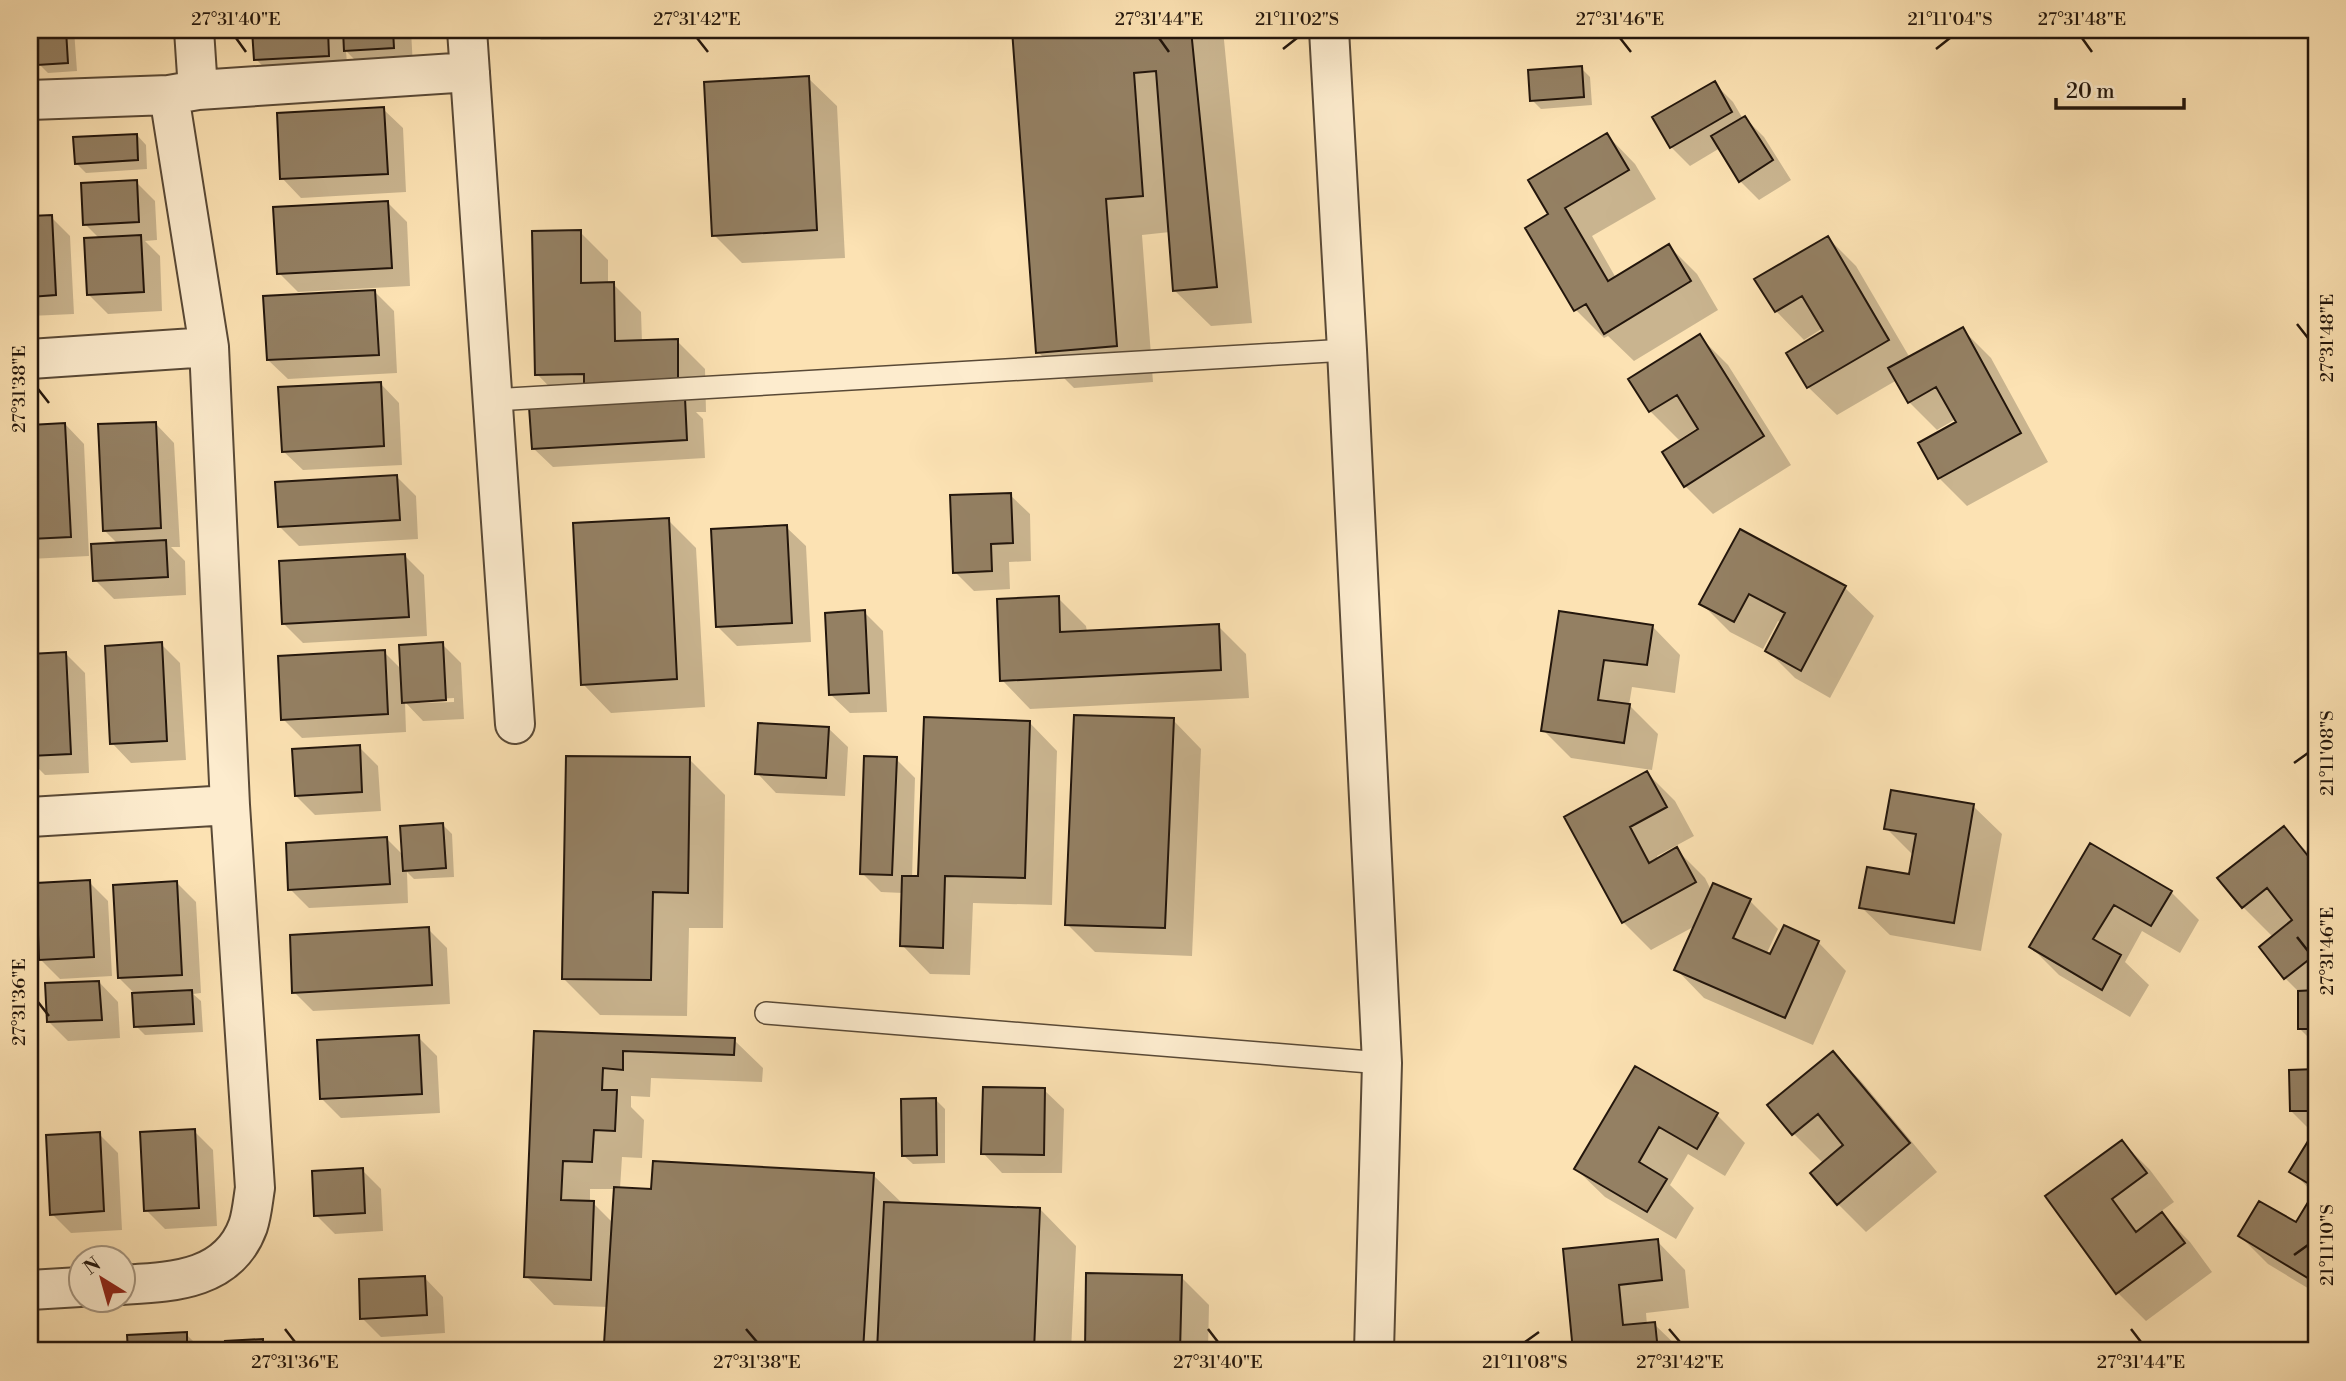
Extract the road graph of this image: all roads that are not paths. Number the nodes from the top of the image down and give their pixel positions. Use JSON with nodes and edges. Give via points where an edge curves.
{"nodes":[{"id":1,"x":194,"y":30,"type":"edge"},
{"id":2,"x":467,"y":30,"type":"edge"},
{"id":3,"x":1329,"y":30,"type":"edge"},
{"id":4,"x":470,"y":72,"type":"junction"},
{"id":5,"x":184,"y":92,"type":"junction"},
{"id":6,"x":30,"y":100,"type":"edge"},
{"id":7,"x":209,"y":347,"type":"junction"},
{"id":8,"x":1347,"y":350,"type":"junction"},
{"id":9,"x":30,"y":359,"type":"edge"},
{"id":10,"x":493,"y":400,"type":"junction"},
{"id":11,"x":514,"y":724,"type":"dead end"},
{"id":12,"x":230,"y":805,"type":"junction"},
{"id":13,"x":30,"y":817,"type":"edge"},
{"id":14,"x":766,"y":1013,"type":"dead end"},
{"id":15,"x":1382,"y":1063,"type":"junction"},
{"id":16,"x":136,"y":1284,"type":"edge"},
{"id":17,"x":66,"y":1288,"type":"edge"},
{"id":18,"x":30,"y":1290,"type":"edge"},
{"id":19,"x":1374,"y":1351,"type":"edge"}],
"edges":[{"from":1,"to":5,"type":"street"},
{"from":2,"to":4,"type":"street"},
{"from":3,"to":8,"type":"street"},
{"from":4,"to":5,"type":"street"},
{"from":4,"to":10,"type":"street"},
{"from":5,"to":6,"type":"street"},
{"from":5,"to":7,"type":"street"},
{"from":7,"to":9,"type":"street"},
{"from":7,"to":12,"type":"street"},
{"from":8,"to":10,"type":"lane"},
{"from":8,"to":15,"type":"street"},
{"from":10,"to":11,"type":"street"},
{"from":12,"to":13,"type":"street"},
{"from":12,"to":16,"type":"street","via":[[255,1188],[248,1227],[233,1252],[206,1272],[175,1282]]},
{"from":14,"to":15,"type":"lane"},
{"from":15,"to":19,"type":"street"},
{"from":17,"to":18,"type":"street"}]}
